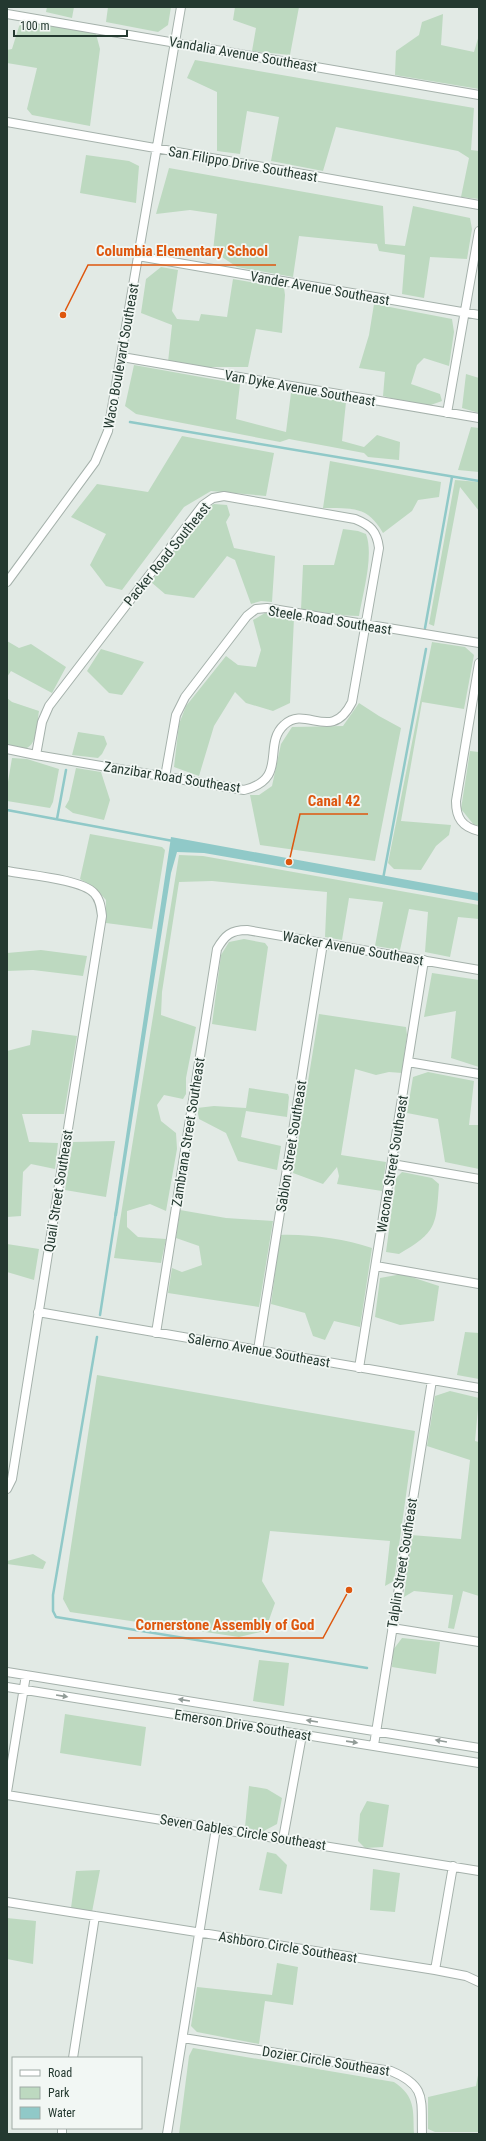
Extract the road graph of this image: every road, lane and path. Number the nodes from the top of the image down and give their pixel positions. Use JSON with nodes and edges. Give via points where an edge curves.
{"nodes":[{"id":1,"x":181,"y":7,"type":"edge"},
{"id":2,"x":7,"y":14,"type":"edge"},
{"id":3,"x":175,"y":42,"type":"junction"},
{"id":4,"x":479,"y":95,"type":"edge"},
{"id":5,"x":7,"y":122,"type":"edge"},
{"id":6,"x":157,"y":149,"type":"junction"},
{"id":7,"x":479,"y":205,"type":"edge"},
{"id":8,"x":479,"y":231,"type":"edge"},
{"id":9,"x":138,"y":256,"type":"junction"},
{"id":10,"x":465,"y":313,"type":"junction"},
{"id":11,"x":479,"y":315,"type":"edge"},
{"id":12,"x":122,"y":357,"type":"junction"},
{"id":13,"x":447,"y":413,"type":"junction"},
{"id":14,"x":479,"y":418,"type":"edge"},
{"id":15,"x":376,"y":532,"type":"joint"},
{"id":16,"x":7,"y":582,"type":"edge"},
{"id":17,"x":366,"y":625,"type":"junction"},
{"id":18,"x":479,"y":643,"type":"edge"},
{"id":19,"x":479,"y":663,"type":"edge"},
{"id":20,"x":7,"y":749,"type":"edge"},
{"id":21,"x":36,"y":755,"type":"junction"},
{"id":22,"x":165,"y":777,"type":"junction"},
{"id":23,"x":479,"y":831,"type":"edge"},
{"id":24,"x":7,"y":871,"type":"edge"},
{"id":25,"x":228,"y":934,"type":"joint"},
{"id":26,"x":323,"y":943,"type":"junction"},
{"id":27,"x":424,"y":960,"type":"junction"},
{"id":28,"x":479,"y":970,"type":"edge"},
{"id":29,"x":408,"y":1062,"type":"junction"},
{"id":30,"x":479,"y":1074,"type":"edge"},
{"id":31,"x":392,"y":1164,"type":"junction"},
{"id":32,"x":479,"y":1179,"type":"edge"},
{"id":33,"x":376,"y":1266,"type":"junction"},
{"id":34,"x":479,"y":1284,"type":"edge"},
{"id":35,"x":38,"y":1312,"type":"junction"},
{"id":36,"x":156,"y":1333,"type":"junction"},
{"id":37,"x":258,"y":1350,"type":"junction"},
{"id":38,"x":359,"y":1368,"type":"junction"},
{"id":39,"x":432,"y":1380,"type":"junction"},
{"id":40,"x":479,"y":1388,"type":"edge"},
{"id":41,"x":7,"y":1489,"type":"edge"},
{"id":42,"x":392,"y":1628,"type":"junction"},
{"id":43,"x":479,"y":1642,"type":"edge"},
{"id":44,"x":7,"y":1672,"type":"edge"},
{"id":45,"x":26,"y":1675,"type":"junction"},
{"id":46,"x":7,"y":1688,"type":"edge"},
{"id":47,"x":24,"y":1690,"type":"junction"},
{"id":48,"x":376,"y":1730,"type":"junction"},
{"id":49,"x":302,"y":1735,"type":"junction"},
{"id":50,"x":374,"y":1745,"type":"junction"},
{"id":51,"x":479,"y":1748,"type":"edge"},
{"id":52,"x":479,"y":1763,"type":"edge"},
{"id":53,"x":7,"y":1793,"type":"edge"},
{"id":54,"x":216,"y":1828,"type":"junction"},
{"id":55,"x":284,"y":1839,"type":"junction"},
{"id":56,"x":453,"y":1866,"type":"junction"},
{"id":57,"x":479,"y":1871,"type":"edge"},
{"id":58,"x":7,"y":1902,"type":"edge"},
{"id":59,"x":95,"y":1916,"type":"junction"},
{"id":60,"x":199,"y":1933,"type":"junction"},
{"id":61,"x":435,"y":1970,"type":"junction"},
{"id":62,"x":479,"y":1982,"type":"edge"},
{"id":63,"x":183,"y":2038,"type":"junction"},
{"id":64,"x":73,"y":2057,"type":"edge"},
{"id":65,"x":167,"y":2134,"type":"edge"},
{"id":66,"x":422,"y":2134,"type":"edge"}],
"edges":[{"from":1,"to":3,"type":"street","name":"Waco Boulevard Southeast"},
{"from":2,"to":3,"type":"street","name":"Vandalia Avenue Southeast"},
{"from":3,"to":4,"type":"street","name":"Vandalia Avenue Southeast"},
{"from":3,"to":6,"type":"street","name":"Waco Boulevard Southeast"},
{"from":5,"to":6,"type":"street","name":"San Filippo Drive Southeast"},
{"from":6,"to":7,"type":"street","name":"San Filippo Drive Southeast"},
{"from":6,"to":9,"type":"street","name":"Waco Boulevard Southeast"},
{"from":8,"to":10,"type":"street"},
{"from":9,"to":10,"type":"street","name":"Vander Avenue Southeast"},
{"from":9,"to":12,"type":"street","name":"Waco Boulevard Southeast"},
{"from":10,"to":11,"type":"street","name":"Vander Avenue Southeast"},
{"from":10,"to":13,"type":"street"},
{"from":12,"to":13,"type":"street","name":"Van Dyke Avenue Southeast"},
{"from":12,"to":16,"type":"street","name":"Waco Boulevard Southeast","via":[[108,431],[95,462]]},
{"from":13,"to":14,"type":"street","name":"Van Dyke Avenue Southeast"},
{"from":15,"to":17,"type":"street","name":"Zanzibar Road Southeast","via":[[379,548]]},
{"from":15,"to":21,"type":"street","name":"Packer Road Southeast","via":[[367,524],[355,519],[224,496],[213,498],[203,505],[49,706],[42,722]]},
{"from":17,"to":18,"type":"street","name":"Steele Road Southeast"},
{"from":17,"to":22,"type":"street","name":"Steele Road Southeast","via":[[267,608],[256,609],[247,616],[185,697],[176,715]]},
{"from":17,"to":22,"type":"street","name":"Zanzibar Road Southeast","via":[[352,702],[346,714],[339,720],[299,719],[284,725],[277,736],[271,770],[258,787],[244,790]]},
{"from":19,"to":23,"type":"street","via":[[456,801],[456,812],[461,822]]},
{"from":20,"to":21,"type":"street","name":"Zanzibar Road Southeast"},
{"from":21,"to":22,"type":"street","name":"Zanzibar Road Southeast"},
{"from":24,"to":35,"type":"street","name":"Quail Street Southeast","via":[[80,884],[94,893],[100,903],[102,916]]},
{"from":25,"to":26,"type":"street","name":"Wacker Avenue Southeast","via":[[236,930],[247,930]]},
{"from":25,"to":36,"type":"street","name":"Zambrana Street Southeast","via":[[217,949]]},
{"from":26,"to":27,"type":"street","name":"Wacker Avenue Southeast"},
{"from":26,"to":37,"type":"street","name":"Sablon Street Southeast"},
{"from":27,"to":28,"type":"street","name":"Wacker Avenue Southeast"},
{"from":27,"to":29,"type":"street","name":"Wacona Street Southeast"},
{"from":29,"to":30,"type":"street"},
{"from":29,"to":31,"type":"street","name":"Wacona Street Southeast"},
{"from":31,"to":32,"type":"street"},
{"from":31,"to":33,"type":"street","name":"Wacona Street Southeast"},
{"from":33,"to":34,"type":"street"},
{"from":33,"to":38,"type":"street","name":"Wacona Street Southeast"},
{"from":35,"to":36,"type":"street","name":"Salerno Avenue Southeast"},
{"from":35,"to":41,"type":"street","name":"Quail Street Southeast","via":[[12,1479]]},
{"from":36,"to":37,"type":"street","name":"Salerno Avenue Southeast"},
{"from":37,"to":38,"type":"street","name":"Salerno Avenue Southeast"},
{"from":38,"to":39,"type":"street","name":"Salerno Avenue Southeast"},
{"from":39,"to":40,"type":"street","name":"Salerno Avenue Southeast"},
{"from":39,"to":42,"type":"street","name":"Talplin Street Southeast"},
{"from":42,"to":43,"type":"street"},
{"from":42,"to":48,"type":"street","name":"Talplin Street Southeast"},
{"from":44,"to":45,"type":"street","name":"Emerson Drive Southeast"},
{"from":45,"to":47,"type":"street"},
{"from":48,"to":45,"type":"street","name":"Emerson Drive Southeast","one_way":true},
{"from":46,"to":47,"type":"street","name":"Emerson Drive Southeast"},
{"from":47,"to":49,"type":"street","name":"Emerson Drive Southeast","one_way":true},
{"from":47,"to":53,"type":"street"},
{"from":48,"to":50,"type":"street","name":"Talplin Street Southeast"},
{"from":51,"to":48,"type":"street","name":"Emerson Drive Southeast","one_way":true},
{"from":49,"to":50,"type":"street","name":"Emerson Drive Southeast","one_way":true},
{"from":49,"to":55,"type":"street"},
{"from":50,"to":52,"type":"street","name":"Emerson Drive Southeast"},
{"from":53,"to":54,"type":"street","name":"Seven Gables Circle Southeast"},
{"from":54,"to":55,"type":"street","name":"Seven Gables Circle Southeast"},
{"from":54,"to":60,"type":"street"},
{"from":55,"to":56,"type":"street","name":"Seven Gables Circle Southeast"},
{"from":56,"to":57,"type":"street","name":"Seven Gables Circle Southeast"},
{"from":56,"to":61,"type":"street"},
{"from":58,"to":59,"type":"street","name":"Ashboro Circle Southeast"},
{"from":59,"to":60,"type":"street","name":"Ashboro Circle Southeast"},
{"from":59,"to":64,"type":"street"},
{"from":60,"to":61,"type":"street","name":"Ashboro Circle Southeast"},
{"from":60,"to":63,"type":"street"},
{"from":61,"to":62,"type":"street","name":"Ashboro Circle Southeast","via":[[466,1976]]},
{"from":63,"to":65,"type":"street"},
{"from":63,"to":66,"type":"street","name":"Dozier Circle Southeast","via":[[391,2071],[407,2078],[417,2087],[422,2099]]}]}
